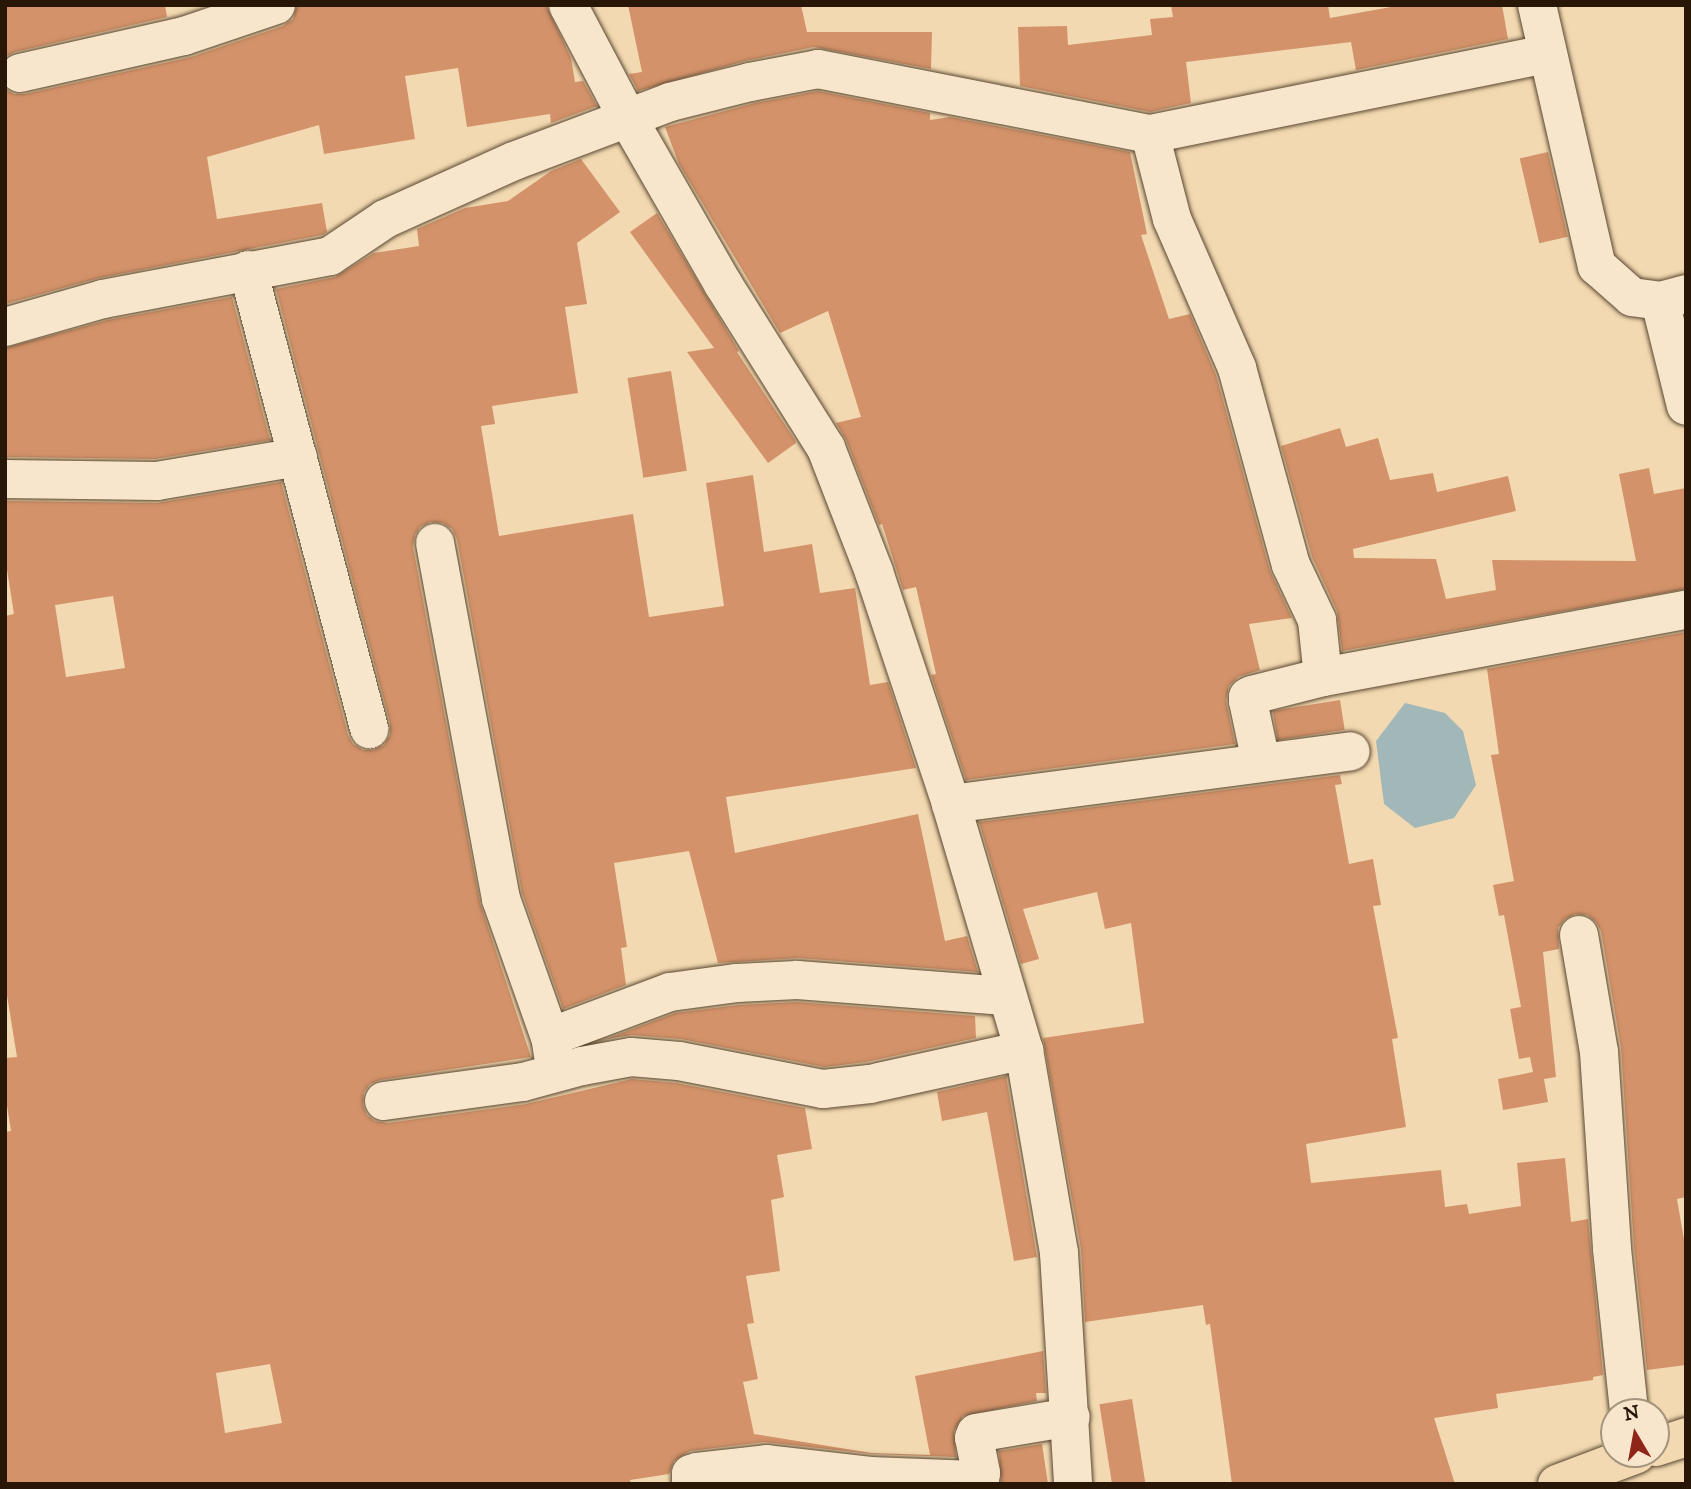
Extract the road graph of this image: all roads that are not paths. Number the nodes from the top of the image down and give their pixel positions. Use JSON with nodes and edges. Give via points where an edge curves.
{"nodes":[{"id":1,"x":276,"y":5,"type":"edge"},
{"id":2,"x":568,"y":5,"type":"edge"},
{"id":3,"x":1537,"y":5,"type":"edge"},
{"id":4,"x":1547,"y":54,"type":"junction"},
{"id":5,"x":20,"y":74,"type":"dead end"},
{"id":6,"x":627,"y":117,"type":"junction"},
{"id":7,"x":1150,"y":134,"type":"junction"},
{"id":8,"x":248,"y":270,"type":"junction"},
{"id":9,"x":1673,"y":298,"type":"edge"},
{"id":10,"x":5,"y":327,"type":"edge"},
{"id":11,"x":1686,"y":406,"type":"edge"},
{"id":12,"x":298,"y":457,"type":"junction"},
{"id":13,"x":5,"y":479,"type":"edge"},
{"id":14,"x":435,"y":543,"type":"dead end"},
{"id":15,"x":1686,"y":610,"type":"edge"},
{"id":16,"x":1323,"y":677,"type":"junction"},
{"id":17,"x":369,"y":729,"type":"dead end"},
{"id":18,"x":1351,"y":751,"type":"dead end"},
{"id":19,"x":1261,"y":762,"type":"junction"},
{"id":20,"x":951,"y":804,"type":"junction"},
{"id":21,"x":1579,"y":935,"type":"dead end"},
{"id":22,"x":1005,"y":996,"type":"junction"},
{"id":23,"x":550,"y":1037,"type":"junction"},
{"id":24,"x":1024,"y":1050,"type":"junction"},
{"id":25,"x":556,"y":1073,"type":"junction"},
{"id":26,"x":384,"y":1101,"type":"dead end"},
{"id":27,"x":1628,"y":1398,"type":"edge"},
{"id":28,"x":1071,"y":1417,"type":"junction"},
{"id":29,"x":1600,"y":1468,"type":"edge"},
{"id":30,"x":691,"y":1484,"type":"edge"},
{"id":31,"x":1073,"y":1484,"type":"edge"},
{"id":32,"x":1557,"y":1484,"type":"edge"}],
"edges":[{"from":1,"to":5,"type":"street","via":[[184,36]]},
{"from":2,"to":6,"type":"street"},
{"from":3,"to":4,"type":"street"},
{"from":4,"to":7,"type":"street"},
{"from":4,"to":9,"type":"street","via":[[1597,266],[1632,297]]},
{"from":6,"to":7,"type":"street","via":[[670,102],[818,69]]},
{"from":6,"to":8,"type":"street","via":[[385,219],[330,256]]},
{"from":6,"to":20,"type":"street","via":[[723,284],[826,448],[874,572]]},
{"from":7,"to":16,"type":"street","via":[[1172,219],[1237,368],[1292,565],[1317,620]]},
{"from":8,"to":10,"type":"street","via":[[103,299]]},
{"from":8,"to":12,"type":"street"},
{"from":9,"to":11,"type":"street"},
{"from":12,"to":13,"type":"street","via":[[157,481]]},
{"from":12,"to":17,"type":"street"},
{"from":14,"to":23,"type":"street","via":[[501,899]]},
{"from":15,"to":16,"type":"street"},
{"from":16,"to":19,"type":"street","via":[[1248,697]]},
{"from":18,"to":19,"type":"street"},
{"from":19,"to":20,"type":"street"},
{"from":20,"to":22,"type":"street"},
{"from":21,"to":27,"type":"street","via":[[1598,1052]]},
{"from":22,"to":23,"type":"street","via":[[797,980],[737,983],[670,992]]},
{"from":22,"to":24,"type":"street"},
{"from":23,"to":25,"type":"street"},
{"from":24,"to":25,"type":"street","via":[[823,1089],[679,1061],[631,1057]]},
{"from":24,"to":28,"type":"street","via":[[1059,1253]]},
{"from":25,"to":26,"type":"street","via":[[523,1082]]},
{"from":28,"to":30,"type":"street","via":[[976,1433],[981,1473],[975,1480],[870,1476],[767,1464],[697,1472],[691,1474]]},
{"from":28,"to":31,"type":"street"},
{"from":29,"to":32,"type":"main road"}]}
